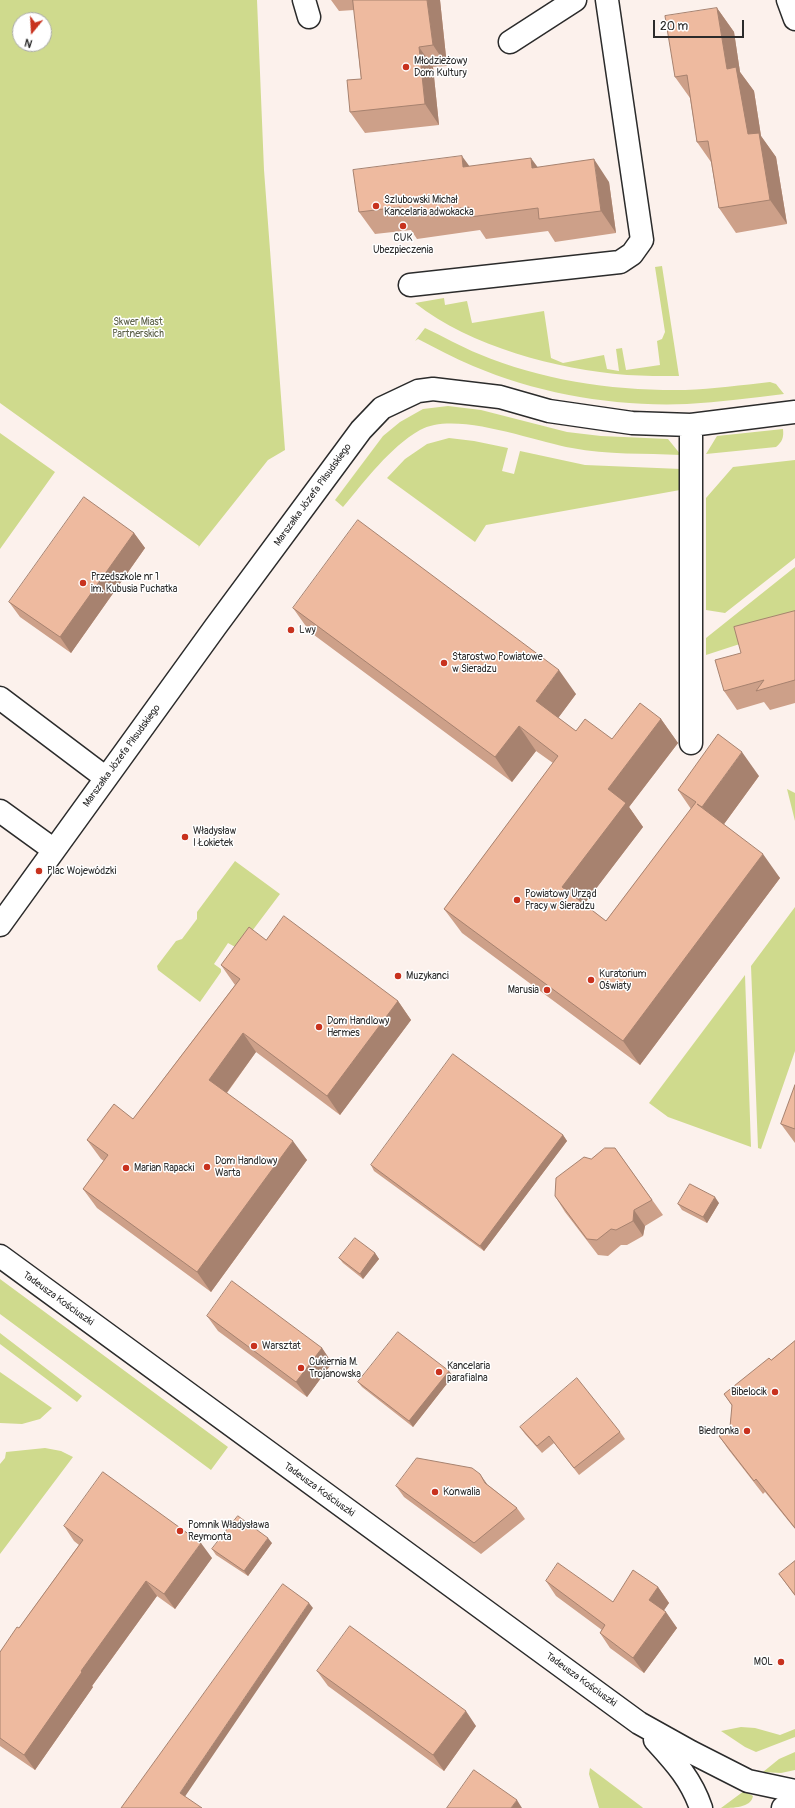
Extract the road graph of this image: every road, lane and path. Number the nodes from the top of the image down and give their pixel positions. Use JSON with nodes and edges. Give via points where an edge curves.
{"nodes":[{"id":1,"x":575,"y":0,"type":"edge"},
{"id":2,"x":607,"y":0,"type":"edge"},
{"id":3,"x":788,"y":0,"type":"edge"},
{"id":4,"x":795,"y":19,"type":"edge"},
{"id":5,"x":510,"y":42,"type":"dead end"},
{"id":6,"x":410,"y":285,"type":"dead end"},
{"id":7,"x":795,"y":412,"type":"edge"},
{"id":8,"x":691,"y":425,"type":"junction"},
{"id":9,"x":0,"y":698,"type":"edge"},
{"id":10,"x":691,"y":743,"type":"dead end"},
{"id":11,"x":106,"y":778,"type":"junction"},
{"id":12,"x":0,"y":811,"type":"edge"},
{"id":13,"x":54,"y":850,"type":"junction"},
{"id":14,"x":7,"y":900,"type":"edge"},
{"id":15,"x":0,"y":924,"type":"edge"},
{"id":16,"x":0,"y":1256,"type":"edge"},
{"id":17,"x":639,"y":1723,"type":"junction"},
{"id":18,"x":795,"y":1791,"type":"edge"},
{"id":19,"x":795,"y":1800,"type":"edge"},
{"id":20,"x":701,"y":1808,"type":"edge"},
{"id":21,"x":783,"y":1808,"type":"edge"}],
"edges":[{"from":1,"to":5,"type":"street"},
{"from":2,"to":6,"type":"street","via":[[642,240],[632,254],[620,262]]},
{"from":3,"to":4,"type":"street"},
{"from":7,"to":8,"type":"street","name":"Marszałka Józefa Piłsudskiego"},
{"from":8,"to":10,"type":"street"},
{"from":8,"to":11,"type":"street","name":"Marszałka Józefa Piłsudskiego","via":[[632,424],[549,411],[500,397],[433,389],[418,391],[382,408],[361,430]]},
{"from":9,"to":11,"type":"street"},
{"from":11,"to":13,"type":"street","name":"Marszałka Józefa Piłsudskiego"},
{"from":12,"to":13,"type":"street"},
{"from":13,"to":14,"type":"street","name":"Marszałka Józefa Piłsudskiego"},
{"from":14,"to":15,"type":"street","name":"Marszałka Józefa Piłsudskiego"},
{"from":16,"to":17,"type":"street","name":"Tadeusza Kościuszki"},
{"from":17,"to":18,"type":"street","name":"Tadeusza Kościuszki","via":[[748,1781]]},
{"from":17,"to":20,"type":"street","name":"Tadeusza Kościuszki","via":[[680,1766]]},
{"from":19,"to":21,"type":"street"}]}
